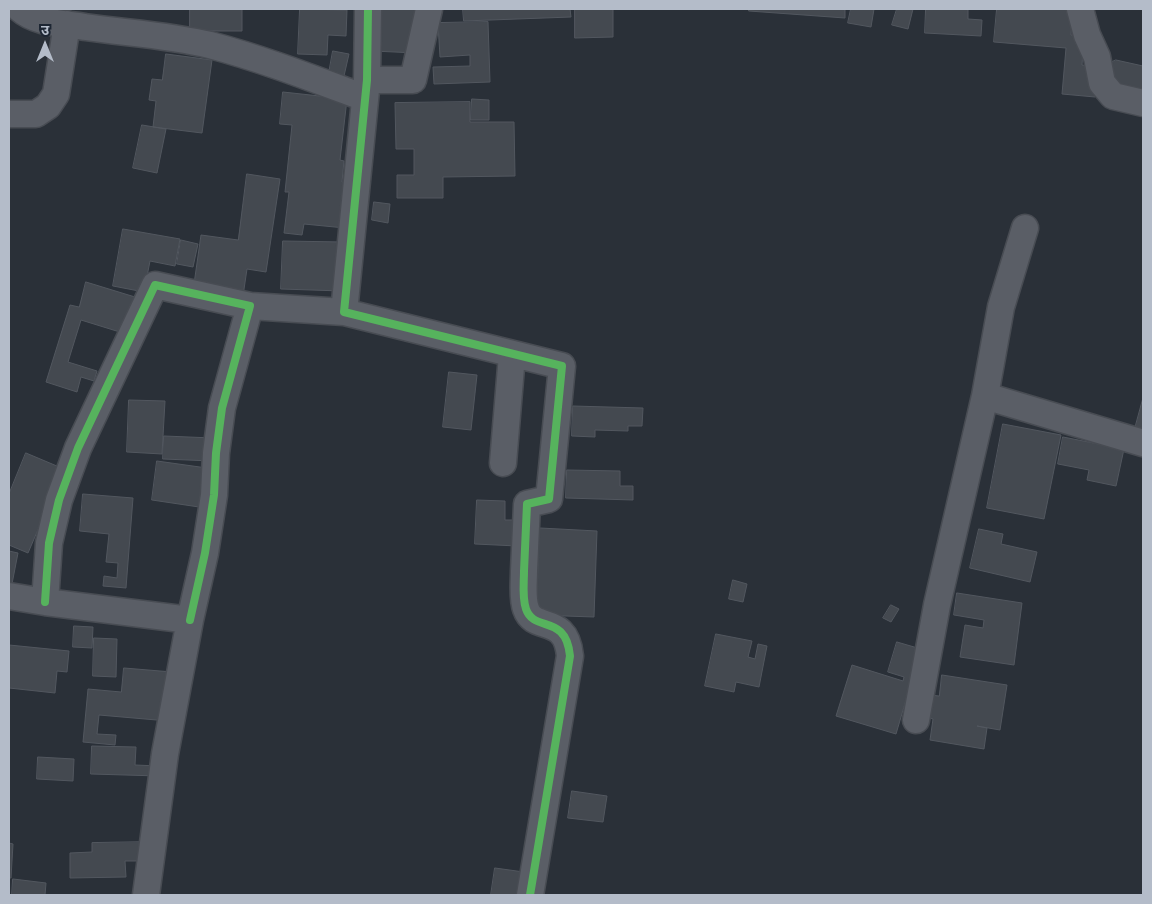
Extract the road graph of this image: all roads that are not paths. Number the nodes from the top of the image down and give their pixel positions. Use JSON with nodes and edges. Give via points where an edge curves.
{"nodes":[{"id":1,"x":20,"y":9,"type":"edge"},
{"id":2,"x":368,"y":9,"type":"edge"},
{"id":3,"x":429,"y":9,"type":"edge"},
{"id":4,"x":1080,"y":9,"type":"edge"},
{"id":5,"x":67,"y":24,"type":"junction"},
{"id":6,"x":366,"y":89,"type":"junction"},
{"id":7,"x":1143,"y":103,"type":"edge"},
{"id":8,"x":9,"y":114,"type":"edge"},
{"id":9,"x":1025,"y":228,"type":"dead end"},
{"id":10,"x":250,"y":306,"type":"junction"},
{"id":11,"x":344,"y":312,"type":"junction"},
{"id":12,"x":512,"y":355,"type":"junction"},
{"id":13,"x":985,"y":396,"type":"junction"},
{"id":14,"x":1143,"y":443,"type":"edge"},
{"id":15,"x":503,"y":463,"type":"dead end"},
{"id":16,"x":9,"y":596,"type":"edge"},
{"id":17,"x":45,"y":602,"type":"junction"},
{"id":18,"x":190,"y":620,"type":"junction"},
{"id":19,"x":916,"y":720,"type":"dead end"},
{"id":20,"x":146,"y":895,"type":"edge"},
{"id":21,"x":530,"y":895,"type":"edge"}],
"edges":[{"from":1,"to":5,"type":"street","via":[[49,22]]},
{"from":2,"to":6,"type":"street"},
{"from":3,"to":6,"type":"street","via":[[413,80]]},
{"from":4,"to":7,"type":"street","via":[[1097,56],[1102,83],[1114,96]]},
{"from":5,"to":6,"type":"street","via":[[208,45]]},
{"from":5,"to":8,"type":"street","via":[[56,94],[48,106],[36,114]]},
{"from":6,"to":11,"type":"street"},
{"from":9,"to":13,"type":"street","via":[[1001,307]]},
{"from":10,"to":11,"type":"street"},
{"from":10,"to":17,"type":"street","via":[[155,286],[78,448],[59,500],[49,543]]},
{"from":10,"to":18,"type":"street","via":[[222,408],[214,495]]},
{"from":11,"to":12,"type":"street"},
{"from":12,"to":15,"type":"street"},
{"from":12,"to":21,"type":"street","via":[[562,366],[549,499],[527,504],[526,610],[538,621],[565,634],[570,656]]},
{"from":13,"to":14,"type":"street"},
{"from":13,"to":19,"type":"street","via":[[937,605]]},
{"from":16,"to":17,"type":"street"},
{"from":17,"to":18,"type":"street"},
{"from":18,"to":20,"type":"street","via":[[165,754]]}]}
